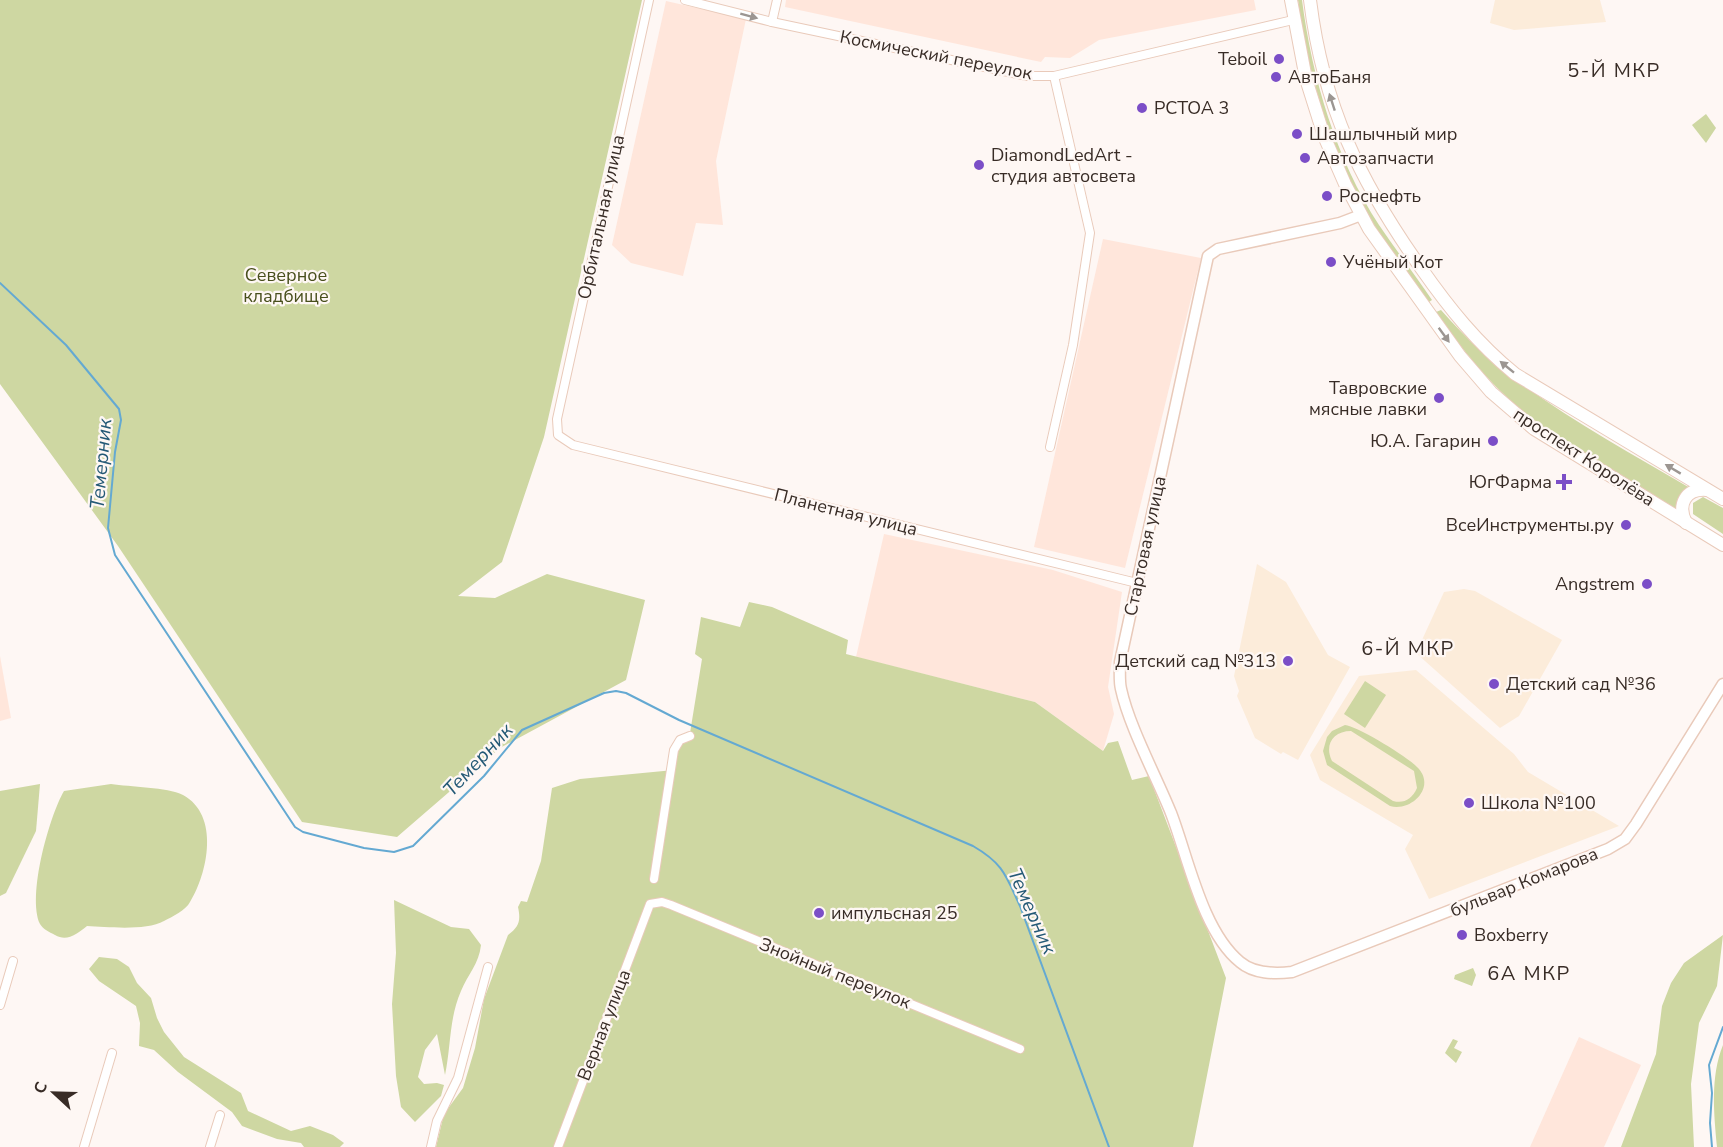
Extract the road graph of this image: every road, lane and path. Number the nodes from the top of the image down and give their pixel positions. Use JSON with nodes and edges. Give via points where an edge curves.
{"nodes":[{"id":1,"x":649,"y":0,"type":"edge"},
{"id":2,"x":684,"y":0,"type":"edge"},
{"id":3,"x":777,"y":0,"type":"edge"},
{"id":4,"x":1291,"y":0,"type":"edge"},
{"id":5,"x":1310,"y":0,"type":"edge"},
{"id":6,"x":1293,"y":20,"type":"junction"},
{"id":7,"x":772,"y":22,"type":"junction"},
{"id":8,"x":1054,"y":76,"type":"junction"},
{"id":9,"x":1361,"y":215,"type":"junction"},
{"id":10,"x":1442,"y":299,"type":"junction"},
{"id":11,"x":1425,"y":308,"type":"junction"},
{"id":12,"x":558,"y":435,"type":"joint"},
{"id":13,"x":1050,"y":447,"type":"dead end"},
{"id":14,"x":1708,"y":490,"type":"junction"},
{"id":15,"x":1723,"y":499,"type":"edge"},
{"id":16,"x":1686,"y":523,"type":"junction"},
{"id":17,"x":1723,"y":545,"type":"edge"},
{"id":18,"x":1137,"y":583,"type":"junction"},
{"id":19,"x":1723,"y":684,"type":"edge"},
{"id":20,"x":690,"y":736,"type":"dead end"},
{"id":21,"x":654,"y":879,"type":"dead end"},
{"id":22,"x":650,"y":903,"type":"joint"},
{"id":23,"x":13,"y":961,"type":"dead end"},
{"id":24,"x":488,"y":967,"type":"dead end"},
{"id":25,"x":1249,"y":968,"type":"joint"},
{"id":26,"x":0,"y":1005,"type":"edge"},
{"id":27,"x":1020,"y":1048,"type":"dead end"},
{"id":28,"x":112,"y":1053,"type":"dead end"},
{"id":29,"x":220,"y":1115,"type":"dead end"},
{"id":30,"x":84,"y":1147,"type":"edge"},
{"id":31,"x":210,"y":1147,"type":"edge"},
{"id":32,"x":431,"y":1147,"type":"edge"},
{"id":33,"x":558,"y":1147,"type":"edge"}],
"edges":[{"from":1,"to":12,"type":"street","name":"Орбитальная улица","via":[[557,419]]},
{"from":2,"to":7,"type":"street","name":"Космический переулок","one_way":true},
{"from":3,"to":7,"type":"street"},
{"from":4,"to":6,"type":"main road","name":"проспект Королёва"},
{"from":10,"to":5,"type":"main road","name":"проспект Королёва","one_way":true,"via":[[1387,220],[1354,158],[1326,81]]},
{"from":6,"to":8,"type":"street","name":"Космический переулок"},
{"from":6,"to":9,"type":"main road","name":"проспект Королёва","via":[[1316,112]]},
{"from":7,"to":8,"type":"street","name":"Космический переулок","via":[[1008,72]]},
{"from":8,"to":13,"type":"street","via":[[1090,233],[1073,345]]},
{"from":9,"to":11,"type":"main road","name":"проспект Королёва"},
{"from":9,"to":18,"type":"street","name":"Стартовая улица","via":[[1218,249],[1208,256]]},
{"from":10,"to":11,"type":"main road","via":[[1437,307]]},
{"from":14,"to":10,"type":"main road","name":"проспект Королёва","one_way":true,"via":[[1515,374],[1476,339]]},
{"from":11,"to":16,"type":"main road","name":"проспект Королёва","one_way":true,"via":[[1472,371],[1520,418]]},
{"from":12,"to":18,"type":"street","name":"Планетная улица","via":[[573,445]]},
{"from":14,"to":15,"type":"main road","name":"проспект Королёва"},
{"from":14,"to":16,"type":"main road","via":[[1691,492],[1684,498],[1682,515]]},
{"from":16,"to":17,"type":"main road","name":"проспект Королёва"},
{"from":18,"to":25,"type":"street","name":"Стартовая улица","via":[[1120,662],[1121,689],[1210,920],[1233,955]]},
{"from":19,"to":25,"type":"street","name":"бульвар Комарова","via":[[1625,839],[1307,968],[1279,974]]},
{"from":20,"to":21,"type":"street","via":[[680,740],[674,750]]},
{"from":22,"to":27,"type":"street","name":"Знойный переулок","via":[[671,905]]},
{"from":22,"to":33,"type":"street","name":"Верная улица"},
{"from":23,"to":26,"type":"street"},
{"from":24,"to":32,"type":"street","via":[[458,1078],[437,1121]]},
{"from":28,"to":30,"type":"street"},
{"from":29,"to":31,"type":"street"}]}
